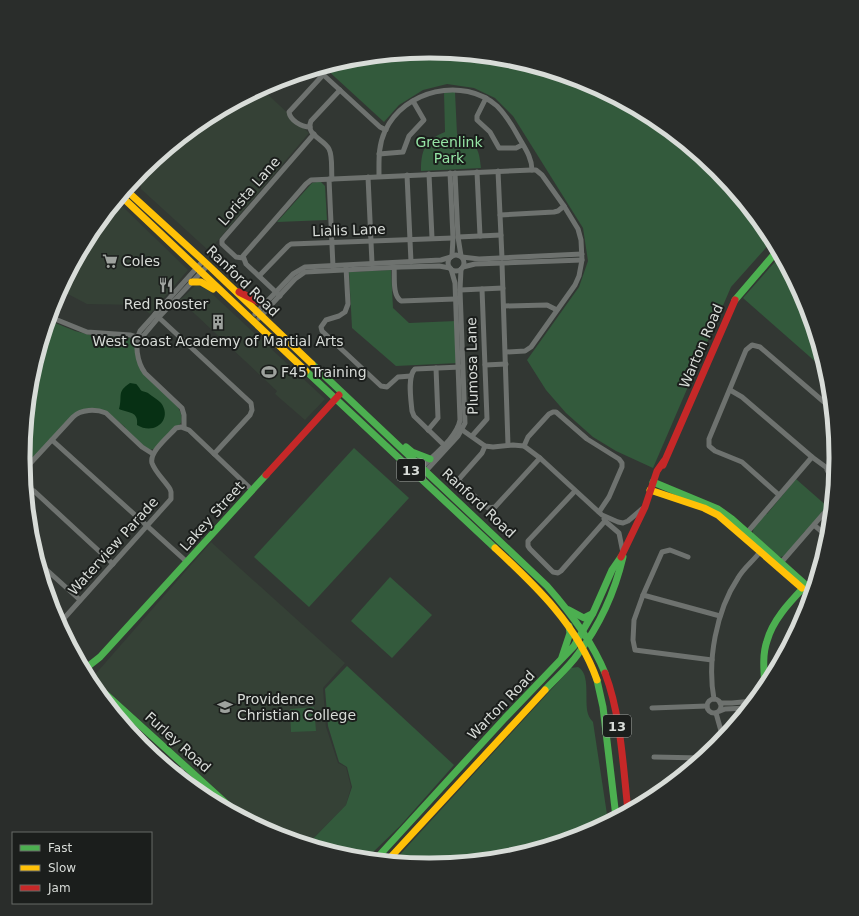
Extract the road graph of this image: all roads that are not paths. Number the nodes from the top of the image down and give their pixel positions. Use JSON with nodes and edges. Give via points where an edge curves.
{"nodes":[{"id":1,"x":323,"y":75,"type":"joint"},
{"id":2,"x":340,"y":90,"type":"junction"},
{"id":3,"x":486,"y":98,"type":"junction"},
{"id":4,"x":413,"y":101,"type":"junction"},
{"id":5,"x":310,"y":127,"type":"junction"},
{"id":6,"x":386,"y":130,"type":"junction"},
{"id":7,"x":314,"y":134,"type":"junction"},
{"id":8,"x":522,"y":145,"type":"junction"},
{"id":9,"x":379,"y":154,"type":"junction"},
{"id":10,"x":532,"y":170,"type":"junction"},
{"id":11,"x":498,"y":171,"type":"junction"},
{"id":12,"x":477,"y":172,"type":"junction"},
{"id":13,"x":453,"y":173,"type":"junction"},
{"id":14,"x":429,"y":174,"type":"junction"},
{"id":15,"x":407,"y":175,"type":"junction"},
{"id":16,"x":379,"y":176,"type":"junction"},
{"id":17,"x":368,"y":177,"type":"junction"},
{"id":18,"x":330,"y":179,"type":"junction"},
{"id":19,"x":127,"y":197,"type":"edge"},
{"id":20,"x":127,"y":197,"type":"edge"},
{"id":21,"x":564,"y":206,"type":"junction"},
{"id":22,"x":500,"y":215,"type":"junction"},
{"id":23,"x":501,"y":235,"type":"junction"},
{"id":24,"x":480,"y":236,"type":"junction"},
{"id":25,"x":456,"y":237,"type":"junction"},
{"id":26,"x":432,"y":238,"type":"junction"},
{"id":27,"x":410,"y":239,"type":"junction"},
{"id":28,"x":371,"y":241,"type":"junction"},
{"id":29,"x":331,"y":242,"type":"junction"},
{"id":30,"x":773,"y":255,"type":"edge"},
{"id":31,"x":452,"y":256,"type":"junction"},
{"id":32,"x":461,"y":257,"type":"junction"},
{"id":33,"x":582,"y":257,"type":"junction"},
{"id":34,"x":243,"y":258,"type":"junction"},
{"id":35,"x":502,"y":261,"type":"junction"},
{"id":36,"x":411,"y":262,"type":"junction"},
{"id":37,"x":372,"y":263,"type":"junction"},
{"id":38,"x":206,"y":264,"type":"junction"},
{"id":39,"x":346,"y":267,"type":"junction"},
{"id":40,"x":394,"y":267,"type":"junction"},
{"id":41,"x":332,"y":268,"type":"junction"},
{"id":42,"x":451,"y":268,"type":"junction"},
{"id":43,"x":462,"y":268,"type":"junction"},
{"id":44,"x":199,"y":270,"type":"junction"},
{"id":45,"x":259,"y":276,"type":"junction"},
{"id":46,"x":192,"y":282,"type":"junction"},
{"id":47,"x":231,"y":288,"type":"junction"},
{"id":48,"x":503,"y":288,"type":"junction"},
{"id":49,"x":482,"y":289,"type":"junction"},
{"id":50,"x":220,"y":290,"type":"junction"},
{"id":51,"x":460,"y":290,"type":"junction"},
{"id":52,"x":276,"y":292,"type":"junction"},
{"id":53,"x":280,"y":296,"type":"junction"},
{"id":54,"x":456,"y":299,"type":"junction"},
{"id":55,"x":265,"y":303,"type":"junction"},
{"id":56,"x":504,"y":306,"type":"junction"},
{"id":57,"x":558,"y":310,"type":"junction"},
{"id":58,"x":258,"y":314,"type":"junction"},
{"id":59,"x":157,"y":316,"type":"junction"},
{"id":60,"x":55,"y":319,"type":"edge"},
{"id":61,"x":252,"y":321,"type":"junction"},
{"id":62,"x":137,"y":337,"type":"junction"},
{"id":63,"x":137,"y":345,"type":"junction"},
{"id":64,"x":506,"y":352,"type":"junction"},
{"id":65,"x":506,"y":364,"type":"junction"},
{"id":66,"x":485,"y":365,"type":"junction"},
{"id":67,"x":461,"y":366,"type":"junction"},
{"id":68,"x":436,"y":368,"type":"junction"},
{"id":69,"x":411,"y":374,"type":"junction"},
{"id":70,"x":730,"y":390,"type":"junction"},
{"id":71,"x":342,"y":392,"type":"junction"},
{"id":72,"x":335,"y":399,"type":"junction"},
{"id":73,"x":825,"y":403,"type":"edge"},
{"id":74,"x":184,"y":427,"type":"junction"},
{"id":75,"x":461,"y":428,"type":"junction"},
{"id":76,"x":428,"y":430,"type":"junction"},
{"id":77,"x":472,"y":436,"type":"junction"},
{"id":78,"x":52,"y":440,"type":"junction"},
{"id":79,"x":395,"y":442,"type":"junction"},
{"id":80,"x":508,"y":445,"type":"junction"},
{"id":81,"x":445,"y":446,"type":"junction"},
{"id":82,"x":485,"y":446,"type":"junction"},
{"id":83,"x":524,"y":446,"type":"junction"},
{"id":84,"x":153,"y":454,"type":"junction"},
{"id":85,"x":214,"y":454,"type":"junction"},
{"id":86,"x":812,"y":457,"type":"junction"},
{"id":87,"x":540,"y":458,"type":"junction"},
{"id":88,"x":430,"y":459,"type":"junction"},
{"id":89,"x":30,"y":463,"type":"edge"},
{"id":90,"x":827,"y":468,"type":"joint"},
{"id":91,"x":423,"y":469,"type":"junction"},
{"id":92,"x":828,"y":473,"type":"edge"},
{"id":93,"x":417,"y":476,"type":"junction"},
{"id":94,"x":655,"y":483,"type":"junction"},
{"id":95,"x":31,"y":490,"type":"edge"},
{"id":96,"x":252,"y":490,"type":"junction"},
{"id":97,"x":575,"y":491,"type":"junction"},
{"id":98,"x":651,"y":493,"type":"junction"},
{"id":99,"x":779,"y":495,"type":"junction"},
{"id":100,"x":680,"y":497,"type":"junction"},
{"id":101,"x":645,"y":507,"type":"junction"},
{"id":102,"x":826,"y":512,"type":"edge"},
{"id":103,"x":602,"y":516,"type":"junction"},
{"id":104,"x":814,"y":525,"type":"junction"},
{"id":105,"x":147,"y":526,"type":"junction"},
{"id":106,"x":822,"y":532,"type":"edge"},
{"id":107,"x":745,"y":534,"type":"junction"},
{"id":108,"x":504,"y":544,"type":"junction"},
{"id":109,"x":762,"y":549,"type":"junction"},
{"id":110,"x":623,"y":554,"type":"junction"},
{"id":111,"x":688,"y":557,"type":"dead end"},
{"id":112,"x":187,"y":562,"type":"junction"},
{"id":113,"x":113,"y":564,"type":"junction"},
{"id":114,"x":779,"y":565,"type":"junction"},
{"id":115,"x":46,"y":570,"type":"edge"},
{"id":116,"x":520,"y":571,"type":"junction"},
{"id":117,"x":804,"y":587,"type":"junction"},
{"id":118,"x":807,"y":589,"type":"edge"},
{"id":119,"x":807,"y":590,"type":"edge"},
{"id":120,"x":643,"y":596,"type":"junction"},
{"id":121,"x":80,"y":600,"type":"junction"},
{"id":122,"x":566,"y":608,"type":"junction"},
{"id":123,"x":593,"y":613,"type":"junction"},
{"id":124,"x":720,"y":616,"type":"junction"},
{"id":125,"x":64,"y":619,"type":"edge"},
{"id":126,"x":569,"y":625,"type":"junction"},
{"id":127,"x":583,"y":632,"type":"junction"},
{"id":128,"x":578,"y":640,"type":"junction"},
{"id":129,"x":587,"y":640,"type":"junction"},
{"id":130,"x":583,"y":647,"type":"junction"},
{"id":131,"x":572,"y":660,"type":"junction"},
{"id":132,"x":712,"y":660,"type":"junction"},
{"id":133,"x":559,"y":663,"type":"junction"},
{"id":134,"x":91,"y":669,"type":"edge"},
{"id":135,"x":765,"y":675,"type":"edge"},
{"id":136,"x":596,"y":678,"type":"junction"},
{"id":137,"x":714,"y":699,"type":"junction"},
{"id":138,"x":113,"y":701,"type":"edge"},
{"id":139,"x":745,"y":702,"type":"edge"},
{"id":140,"x":720,"y":703,"type":"junction"},
{"id":141,"x":707,"y":706,"type":"junction"},
{"id":142,"x":652,"y":708,"type":"dead end"},
{"id":143,"x":740,"y":708,"type":"edge"},
{"id":144,"x":718,"y":712,"type":"junction"},
{"id":145,"x":721,"y":730,"type":"edge"},
{"id":146,"x":654,"y":757,"type":"dead end"},
{"id":147,"x":693,"y":758,"type":"edge"},
{"id":148,"x":462,"y":765,"type":"junction"},
{"id":149,"x":187,"y":767,"type":"junction"},
{"id":150,"x":470,"y":771,"type":"junction"},
{"id":151,"x":182,"y":772,"type":"edge"},
{"id":152,"x":626,"y":793,"type":"junction"},
{"id":153,"x":221,"y":798,"type":"edge"},
{"id":154,"x":631,"y":803,"type":"edge"},
{"id":155,"x":627,"y":805,"type":"edge"},
{"id":156,"x":615,"y":811,"type":"edge"},
{"id":157,"x":428,"y":816,"type":"junction"},
{"id":158,"x":394,"y":839,"type":"junction"},
{"id":159,"x":380,"y":854,"type":"edge"},
{"id":160,"x":392,"y":856,"type":"edge"}],
"edges":[{"from":1,"to":2,"type":"street"},
{"from":1,"to":5,"type":"street","via":[[288,112],[300,125]]},
{"from":2,"to":5,"type":"street","via":[[311,122]]},
{"from":2,"to":6,"type":"street"},
{"from":3,"to":4,"type":"street","via":[[467,91],[450,89],[433,92]]},
{"from":3,"to":8,"type":"street","via":[[506,116]]},
{"from":3,"to":8,"type":"street","via":[[477,120],[490,132],[499,148],[516,148]]},
{"from":4,"to":6,"type":"street","via":[[393,118]]},
{"from":4,"to":9,"type":"street","via":[[423,117],[423,122],[409,136],[403,152]]},
{"from":5,"to":7,"type":"street"},
{"from":6,"to":9,"type":"street"},
{"from":7,"to":18,"type":"street","via":[[330,151]]},
{"from":7,"to":34,"type":"street","name":"Lorista Lane","via":[[222,240],[222,244],[236,257]]},
{"from":8,"to":10,"type":"street","via":[[530,159]]},
{"from":9,"to":16,"type":"street"},
{"from":10,"to":11,"type":"street"},
{"from":10,"to":21,"type":"street","via":[[542,175]]},
{"from":11,"to":12,"type":"street"},
{"from":11,"to":22,"type":"street"},
{"from":12,"to":13,"type":"street"},
{"from":12,"to":24,"type":"street"},
{"from":13,"to":14,"type":"street"},
{"from":13,"to":25,"type":"street"},
{"from":14,"to":15,"type":"street"},
{"from":14,"to":26,"type":"street"},
{"from":15,"to":16,"type":"street"},
{"from":15,"to":27,"type":"street"},
{"from":16,"to":17,"type":"street"},
{"from":17,"to":18,"type":"street"},
{"from":17,"to":28,"type":"street"},
{"from":18,"to":29,"type":"street"},
{"from":18,"to":34,"type":"street","via":[[316,179],[306,184]]},
{"from":19,"to":38,"type":"main road","name":"Ranford Road","number":"13"},
{"from":20,"to":44,"type":"main road","name":"Ranford Road","number":"13"},
{"from":21,"to":22,"type":"street","via":[[554,212]]},
{"from":21,"to":33,"type":"street","via":[[578,229]]},
{"from":22,"to":23,"type":"street"},
{"from":23,"to":24,"type":"street","name":"Lialis Lane"},
{"from":23,"to":35,"type":"street"},
{"from":24,"to":25,"type":"street","name":"Lialis Lane"},
{"from":25,"to":26,"type":"street","name":"Lialis Lane"},
{"from":25,"to":31,"type":"street"},
{"from":25,"to":32,"type":"street"},
{"from":26,"to":27,"type":"street","name":"Lialis Lane"},
{"from":27,"to":28,"type":"street","name":"Lialis Lane"},
{"from":27,"to":36,"type":"street"},
{"from":28,"to":29,"type":"street","name":"Lialis Lane"},
{"from":28,"to":37,"type":"street"},
{"from":29,"to":41,"type":"street"},
{"from":29,"to":45,"type":"street","name":"Lialis Lane","via":[[290,244]]},
{"from":30,"to":94,"type":"main road","name":"Warton Road","via":[[736,298],[664,461],[657,471]]},
{"from":31,"to":32,"type":"street"},
{"from":31,"to":36,"type":"street","via":[[441,260]]},
{"from":31,"to":42,"type":"street","via":[[448,263]]},
{"from":32,"to":35,"type":"street"},
{"from":32,"to":43,"type":"street","via":[[464,263]]},
{"from":33,"to":35,"type":"street"},
{"from":33,"to":57,"type":"street","via":[[578,280]]},
{"from":34,"to":45,"type":"street"},
{"from":35,"to":43,"type":"street"},
{"from":35,"to":48,"type":"street"},
{"from":36,"to":37,"type":"street"},
{"from":37,"to":39,"type":"street"},
{"from":38,"to":44,"type":"street"},
{"from":38,"to":47,"type":"main road","name":"Ranford Road","number":"13"},
{"from":39,"to":40,"type":"street"},
{"from":39,"to":41,"type":"street"},
{"from":39,"to":69,"type":"street","via":[[348,304],[345,312],[323,323],[325,334],[381,386],[387,386],[398,377]]},
{"from":40,"to":42,"type":"street"},
{"from":40,"to":54,"type":"street","via":[[396,292],[401,301]]},
{"from":41,"to":52,"type":"street","via":[[302,268]]},
{"from":41,"to":53,"type":"street","via":[[305,272]]},
{"from":42,"to":43,"type":"street","via":[[456,271]]},
{"from":42,"to":54,"type":"street","via":[[455,279]]},
{"from":43,"to":51,"type":"street"},
{"from":44,"to":46,"type":"street"},
{"from":44,"to":50,"type":"main road","name":"Ranford Road","number":"13"},
{"from":44,"to":59,"type":"street"},
{"from":45,"to":52,"type":"street"},
{"from":46,"to":50,"type":"main road","via":[[200,281]]},
{"from":46,"to":59,"type":"street"},
{"from":47,"to":55,"type":"main road"},
{"from":47,"to":58,"type":"main road","name":"Ranford Road","number":"13"},
{"from":48,"to":49,"type":"street"},
{"from":48,"to":56,"type":"street"},
{"from":49,"to":51,"type":"street"},
{"from":49,"to":66,"type":"street","name":"Plumosa Lane"},
{"from":50,"to":61,"type":"main road","name":"Ranford Road","number":"13"},
{"from":51,"to":67,"type":"street"},
{"from":52,"to":53,"type":"street"},
{"from":52,"to":55,"type":"street"},
{"from":53,"to":58,"type":"street"},
{"from":54,"to":67,"type":"street"},
{"from":55,"to":58,"type":"street"},
{"from":56,"to":57,"type":"street","via":[[547,305]]},
{"from":56,"to":64,"type":"street"},
{"from":57,"to":64,"type":"street","via":[[529,349]]},
{"from":58,"to":61,"type":"street"},
{"from":58,"to":71,"type":"main road","name":"Ranford Road","number":"13"},
{"from":59,"to":62,"type":"street"},
{"from":59,"to":63,"type":"street"},
{"from":59,"to":85,"type":"street","via":[[250,403],[250,415]]},
{"from":60,"to":62,"type":"street","via":[[86,332]]},
{"from":61,"to":72,"type":"main road","name":"Ranford Road","number":"13"},
{"from":62,"to":63,"type":"street"},
{"from":63,"to":74,"type":"street","via":[[142,369],[182,408]]},
{"from":64,"to":65,"type":"street"},
{"from":65,"to":66,"type":"street"},
{"from":65,"to":80,"type":"street"},
{"from":66,"to":77,"type":"street","name":"Plumosa Lane","via":[[487,419]]},
{"from":67,"to":68,"type":"street"},
{"from":67,"to":75,"type":"street","via":[[466,416]]},
{"from":68,"to":69,"type":"street","via":[[415,369]]},
{"from":68,"to":76,"type":"street","via":[[438,418]]},
{"from":69,"to":76,"type":"street","via":[[412,411]]},
{"from":70,"to":73,"type":"street","via":[[746,350],[752,345],[760,347]]},
{"from":70,"to":86,"type":"street","via":[[742,397]]},
{"from":70,"to":99,"type":"street","via":[[709,439],[709,446],[742,462]]},
{"from":71,"to":72,"type":"main road","name":"Lakey Street"},
{"from":71,"to":79,"type":"main road","name":"Ranford Road","number":"13"},
{"from":72,"to":93,"type":"main road","name":"Ranford Road","number":"13"},
{"from":72,"to":96,"type":"main road","name":"Lakey Street"},
{"from":74,"to":84,"type":"street","via":[[176,428]]},
{"from":74,"to":85,"type":"street"},
{"from":75,"to":77,"type":"street"},
{"from":75,"to":81,"type":"street"},
{"from":76,"to":81,"type":"street"},
{"from":77,"to":82,"type":"street"},
{"from":78,"to":84,"type":"street","via":[[76,414],[99,411],[106,413],[142,448]]},
{"from":78,"to":89,"type":"street"},
{"from":78,"to":105,"type":"street"},
{"from":79,"to":88,"type":"main road","via":[[419,456]]},
{"from":79,"to":91,"type":"main road","name":"Ranford Road","number":"13"},
{"from":80,"to":82,"type":"street"},
{"from":80,"to":83,"type":"street"},
{"from":81,"to":88,"type":"street"},
{"from":81,"to":91,"type":"street"},
{"from":82,"to":87,"type":"street","via":[[459,479],[461,484],[490,509],[498,504]]},
{"from":83,"to":87,"type":"street"},
{"from":83,"to":103,"type":"street","via":[[528,437],[549,414],[556,412],[587,439],[619,459],[622,467]]},
{"from":84,"to":105,"type":"street","name":"Waterview Parade","via":[[153,466],[170,489],[171,496],[168,503]]},
{"from":85,"to":96,"type":"street"},
{"from":86,"to":90,"type":"street"},
{"from":86,"to":99,"type":"street"},
{"from":87,"to":97,"type":"street"},
{"from":88,"to":91,"type":"street"},
{"from":90,"to":92,"type":"street"},
{"from":91,"to":93,"type":"street"},
{"from":91,"to":108,"type":"main road","name":"Ranford Road","number":"13"},
{"from":93,"to":116,"type":"main road","name":"Ranford Road","number":"13"},
{"from":94,"to":98,"type":"main road","name":"Warton Road"},
{"from":94,"to":100,"type":"main road"},
{"from":95,"to":113,"type":"street"},
{"from":96,"to":112,"type":"main road","name":"Lakey Street"},
{"from":97,"to":103,"type":"street"},
{"from":97,"to":103,"type":"street","via":[[528,544],[553,572],[561,571]]},
{"from":98,"to":100,"type":"main road"},
{"from":98,"to":101,"type":"main road","name":"Warton Road"},
{"from":99,"to":107,"type":"street"},
{"from":100,"to":107,"type":"main road","via":[[713,509]]},
{"from":101,"to":103,"type":"street","via":[[623,523]]},
{"from":101,"to":110,"type":"main road","name":"Warton Road"},
{"from":102,"to":104,"type":"street"},
{"from":103,"to":110,"type":"street","via":[[619,533]]},
{"from":104,"to":106,"type":"street"},
{"from":104,"to":114,"type":"street"},
{"from":105,"to":112,"type":"street"},
{"from":105,"to":113,"type":"street","name":"Waterview Parade"},
{"from":107,"to":109,"type":"main road"},
{"from":108,"to":116,"type":"main road","via":[[506,551],[521,566]]},
{"from":108,"to":122,"type":"main road","name":"Ranford Road","number":"13"},
{"from":109,"to":114,"type":"main road"},
{"from":109,"to":124,"type":"street","via":[[738,578]]},
{"from":110,"to":123,"type":"main road","name":"Warton Road","via":[[612,570]]},
{"from":110,"to":129,"type":"main road","name":"Warton Road","via":[[620,573]]},
{"from":111,"to":120,"type":"street","via":[[670,550],[662,552]]},
{"from":112,"to":134,"type":"main road","name":"Lakey Street"},
{"from":113,"to":121,"type":"street","name":"Waterview Parade"},
{"from":114,"to":117,"type":"main road"},
{"from":115,"to":121,"type":"street"},
{"from":116,"to":126,"type":"main road","name":"Ranford Road","number":"13"},
{"from":117,"to":118,"type":"street"},
{"from":117,"to":119,"type":"street"},
{"from":117,"to":135,"type":"main road","via":[[772,628],[765,653]]},
{"from":120,"to":124,"type":"street"},
{"from":120,"to":132,"type":"street","via":[[634,620],[635,650]]},
{"from":121,"to":125,"type":"street","name":"Waterview Parade"},
{"from":122,"to":123,"type":"main road","via":[[584,618]]},
{"from":122,"to":127,"type":"main road","name":"Ranford Road","number":"13"},
{"from":123,"to":127,"type":"main road","name":"Warton Road"},
{"from":124,"to":132,"type":"street"},
{"from":126,"to":128,"type":"main road","name":"Ranford Road","number":"13"},
{"from":126,"to":133,"type":"main road","via":[[570,633]]},
{"from":127,"to":128,"type":"main road","name":"Warton Road"},
{"from":127,"to":129,"type":"main road","name":"Ranford Road","number":"13"},
{"from":128,"to":130,"type":"main road","name":"Ranford Road","number":"13"},
{"from":128,"to":133,"type":"main road","name":"Warton Road"},
{"from":129,"to":130,"type":"main road","name":"Warton Road"},
{"from":129,"to":152,"type":"main road","name":"Ranford Road","number":"13","via":[[602,666],[613,698]]},
{"from":130,"to":131,"type":"main road","name":"Warton Road"},
{"from":130,"to":136,"type":"main road","name":"Ranford Road","number":"13"},
{"from":131,"to":136,"type":"main road","via":[[586,662]]},
{"from":131,"to":150,"type":"main road","name":"Warton Road"},
{"from":132,"to":137,"type":"street"},
{"from":133,"to":148,"type":"main road","name":"Warton Road"},
{"from":136,"to":156,"type":"main road","name":"Ranford Road","number":"13","via":[[603,710]]},
{"from":137,"to":140,"type":"street"},
{"from":137,"to":141,"type":"street"},
{"from":138,"to":149,"type":"main road","name":"Furley Road"},
{"from":139,"to":140,"type":"street"},
{"from":140,"to":144,"type":"street","via":[[722,707]]},
{"from":141,"to":142,"type":"street"},
{"from":141,"to":144,"type":"street","via":[[710,712]]},
{"from":143,"to":144,"type":"street"},
{"from":144,"to":145,"type":"street"},
{"from":146,"to":147,"type":"street"},
{"from":148,"to":150,"type":"main road"},
{"from":148,"to":158,"type":"main road","name":"Warton Road"},
{"from":149,"to":151,"type":"street"},
{"from":149,"to":153,"type":"main road","name":"Furley Road"},
{"from":150,"to":157,"type":"main road","name":"Warton Road"},
{"from":152,"to":154,"type":"main road"},
{"from":152,"to":155,"type":"main road","name":"Ranford Road","number":"13"},
{"from":157,"to":158,"type":"main road","via":[[421,814]]},
{"from":157,"to":160,"type":"main road","name":"Warton Road"},
{"from":158,"to":159,"type":"main road","name":"Warton Road"}]}
